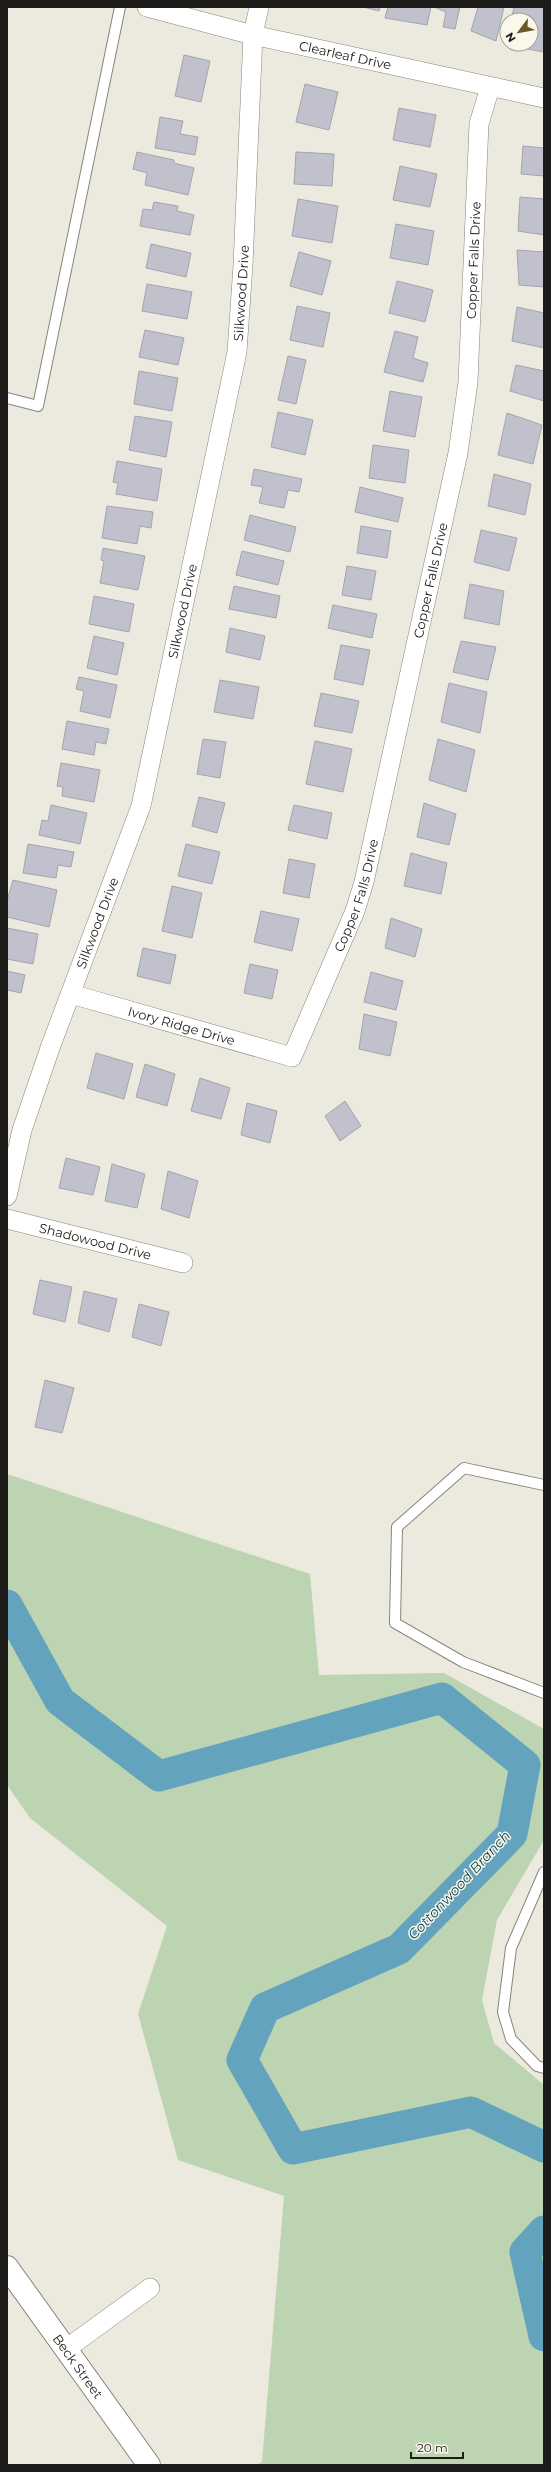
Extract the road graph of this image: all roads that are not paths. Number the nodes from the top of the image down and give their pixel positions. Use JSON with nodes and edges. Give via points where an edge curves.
{"nodes":[{"id":1,"x":120,"y":7,"type":"edge"},
{"id":2,"x":147,"y":7,"type":"edge"},
{"id":3,"x":260,"y":7,"type":"edge"},
{"id":4,"x":254,"y":35,"type":"junction"},
{"id":5,"x":490,"y":87,"type":"junction"},
{"id":6,"x":544,"y":98,"type":"edge"},
{"id":7,"x":7,"y":398,"type":"edge"},
{"id":8,"x":71,"y":994,"type":"junction"},
{"id":9,"x":292,"y":1057,"type":"joint"},
{"id":10,"x":7,"y":1196,"type":"edge"},
{"id":11,"x":7,"y":1219,"type":"edge"},
{"id":12,"x":183,"y":1263,"type":"dead end"},
{"id":13,"x":544,"y":1485,"type":"edge"},
{"id":14,"x":544,"y":1693,"type":"edge"},
{"id":15,"x":544,"y":1872,"type":"edge"},
{"id":16,"x":544,"y":2068,"type":"edge"},
{"id":17,"x":7,"y":2266,"type":"edge"},
{"id":18,"x":150,"y":2288,"type":"dead end"},
{"id":19,"x":66,"y":2349,"type":"junction"},
{"id":20,"x":149,"y":2465,"type":"edge"}],
"edges":[{"from":1,"to":7,"type":"lane","via":[[38,406]]},
{"from":2,"to":4,"type":"street","name":"Clearleaf Drive"},
{"from":3,"to":4,"type":"street","name":"Silkwood Drive"},
{"from":4,"to":5,"type":"street","name":"Clearleaf Drive"},
{"from":4,"to":8,"type":"street","name":"Silkwood Drive","via":[[237,352],[141,806]]},
{"from":5,"to":6,"type":"street","name":"Clearleaf Drive"},
{"from":5,"to":9,"type":"street","name":"Copper Falls Drive","via":[[479,124],[468,382],[458,453],[364,882],[355,911]]},
{"from":8,"to":9,"type":"street","name":"Ivory Ridge Drive"},
{"from":8,"to":10,"type":"street","name":"Silkwood Drive","via":[[22,1130]]},
{"from":11,"to":12,"type":"street","name":"Shadowood Drive"},
{"from":13,"to":14,"type":"lane","via":[[464,1468],[397,1527],[395,1623],[463,1662]]},
{"from":15,"to":16,"type":"lane","via":[[511,1948],[503,2012],[511,2039],[537,2066]]},
{"from":17,"to":19,"type":"street","name":"Beck Street"},
{"from":18,"to":19,"type":"street"},
{"from":19,"to":20,"type":"street","name":"Beck Street"}]}
